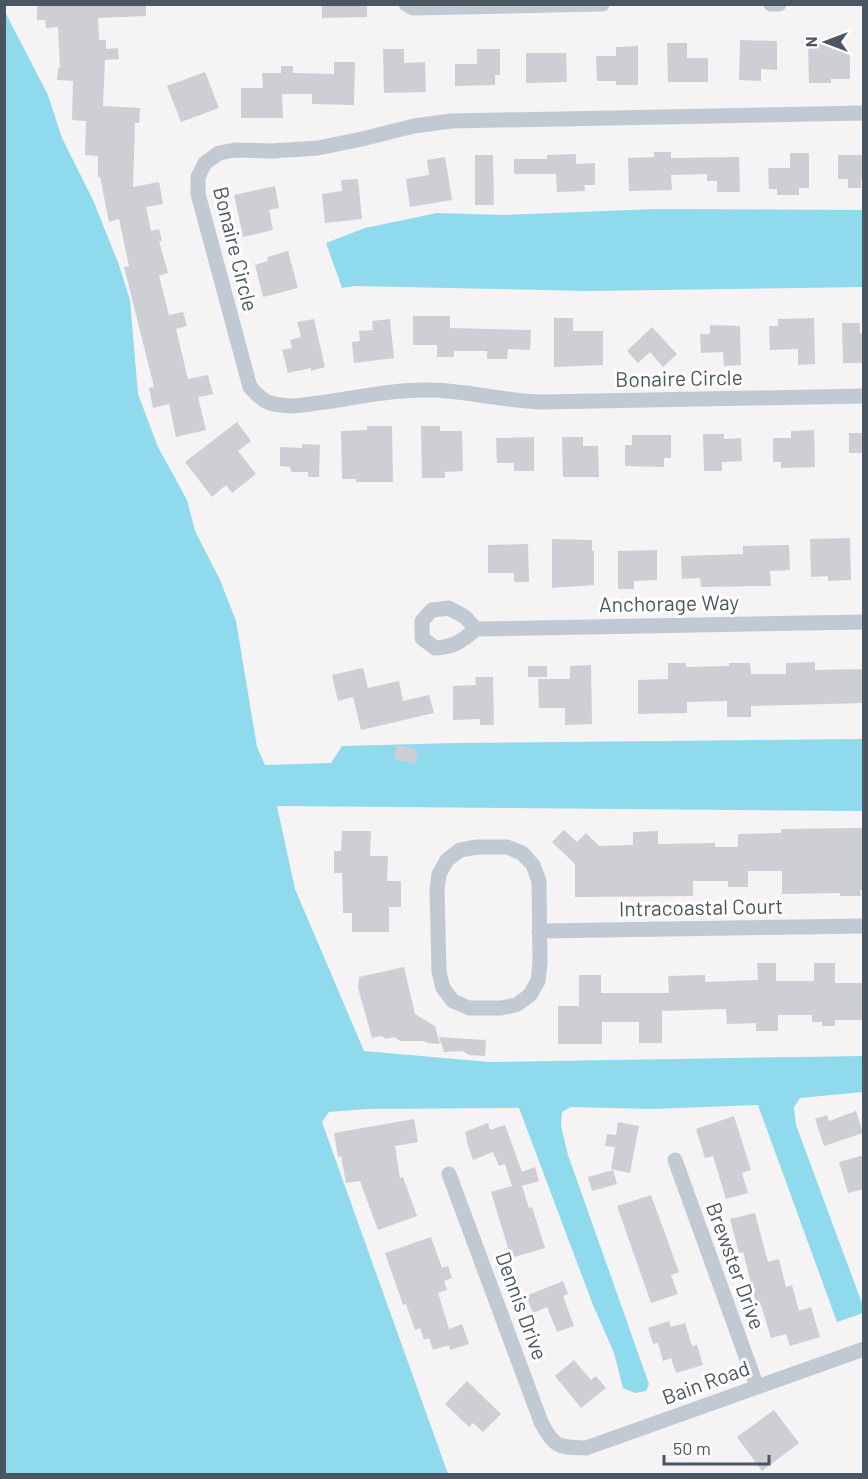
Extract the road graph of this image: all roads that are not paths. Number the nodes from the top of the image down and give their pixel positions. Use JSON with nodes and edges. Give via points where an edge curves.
{"nodes":[{"id":1,"x":406,"y":4,"type":"edge"},
{"id":2,"x":602,"y":4,"type":"edge"},
{"id":3,"x":771,"y":4,"type":"edge"},
{"id":4,"x":779,"y":4,"type":"edge"},
{"id":5,"x":864,"y":113,"type":"edge"},
{"id":6,"x":864,"y":396,"type":"edge"},
{"id":7,"x":864,"y":622,"type":"edge"},
{"id":8,"x":476,"y":629,"type":"dead end"},
{"id":9,"x":864,"y":926,"type":"edge"},
{"id":10,"x":539,"y":931,"type":"junction"},
{"id":11,"x":675,"y":1160,"type":"dead end"},
{"id":12,"x":449,"y":1174,"type":"dead end"},
{"id":13,"x":864,"y":1349,"type":"edge"},
{"id":14,"x":757,"y":1387,"type":"junction"},
{"id":15,"x":561,"y":1448,"type":"joint"}],
"edges":[{"from":1,"to":2,"type":"street","via":[[413,8]]},
{"from":3,"to":4,"type":"street"},
{"from":5,"to":6,"type":"street","name":"Bonaire Circle","via":[[451,121],[318,148],[219,153],[205,163],[198,177],[198,194],[250,387],[269,403],[292,406],[430,390],[521,402]]},
{"from":7,"to":8,"type":"street","name":"Anchorage Way"},
{"from":9,"to":10,"type":"street","name":"Intracoastal Court"},
{"from":10,"to":10,"type":"street","via":[[538,881],[533,865],[522,853],[507,847],[477,847],[460,850],[447,860],[439,874],[437,890],[439,972],[443,988],[453,1000],[469,1008],[501,1008],[516,1005],[530,995],[538,981]]},
{"from":11,"to":14,"type":"street","name":"Brewster Drive"},
{"from":12,"to":15,"type":"street","name":"Dennis Drive","via":[[541,1422],[548,1437]]},
{"from":13,"to":14,"type":"street","name":"Bain Road"},
{"from":14,"to":15,"type":"street","name":"Bain Road","via":[[586,1448]]}]}
